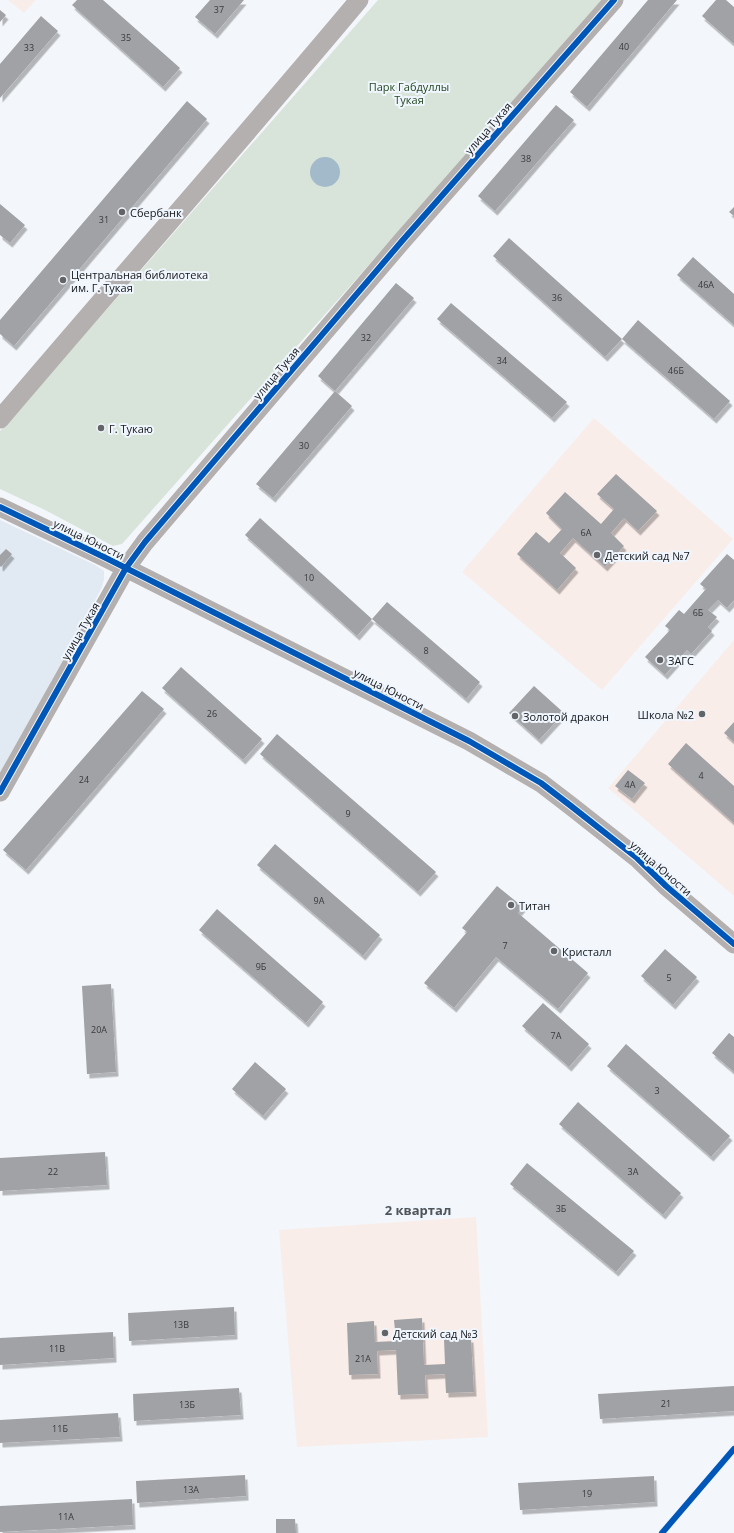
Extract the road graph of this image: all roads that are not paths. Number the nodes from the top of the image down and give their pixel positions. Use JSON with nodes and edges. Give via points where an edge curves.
{"nodes":[{"id":1,"x":360,"y":0,"type":"edge"},
{"id":2,"x":614,"y":0,"type":"edge"},
{"id":3,"x":0,"y":419,"type":"edge"},
{"id":4,"x":0,"y":507,"type":"edge"},
{"id":5,"x":126,"y":568,"type":"junction"},
{"id":6,"x":0,"y":792,"type":"edge"},
{"id":7,"x":734,"y":944,"type":"edge"}],
"edges":[{"from":1,"to":3,"type":"street"},
{"from":2,"to":5,"type":"street","name":"улица Тукая","via":[[402,241],[145,542]]},
{"from":4,"to":5,"type":"street","name":"улица Юности"},
{"from":5,"to":6,"type":"street","name":"улица Тукая"},
{"from":5,"to":7,"type":"street","name":"улица Юности","via":[[469,741],[541,783],[637,858]]}]}
